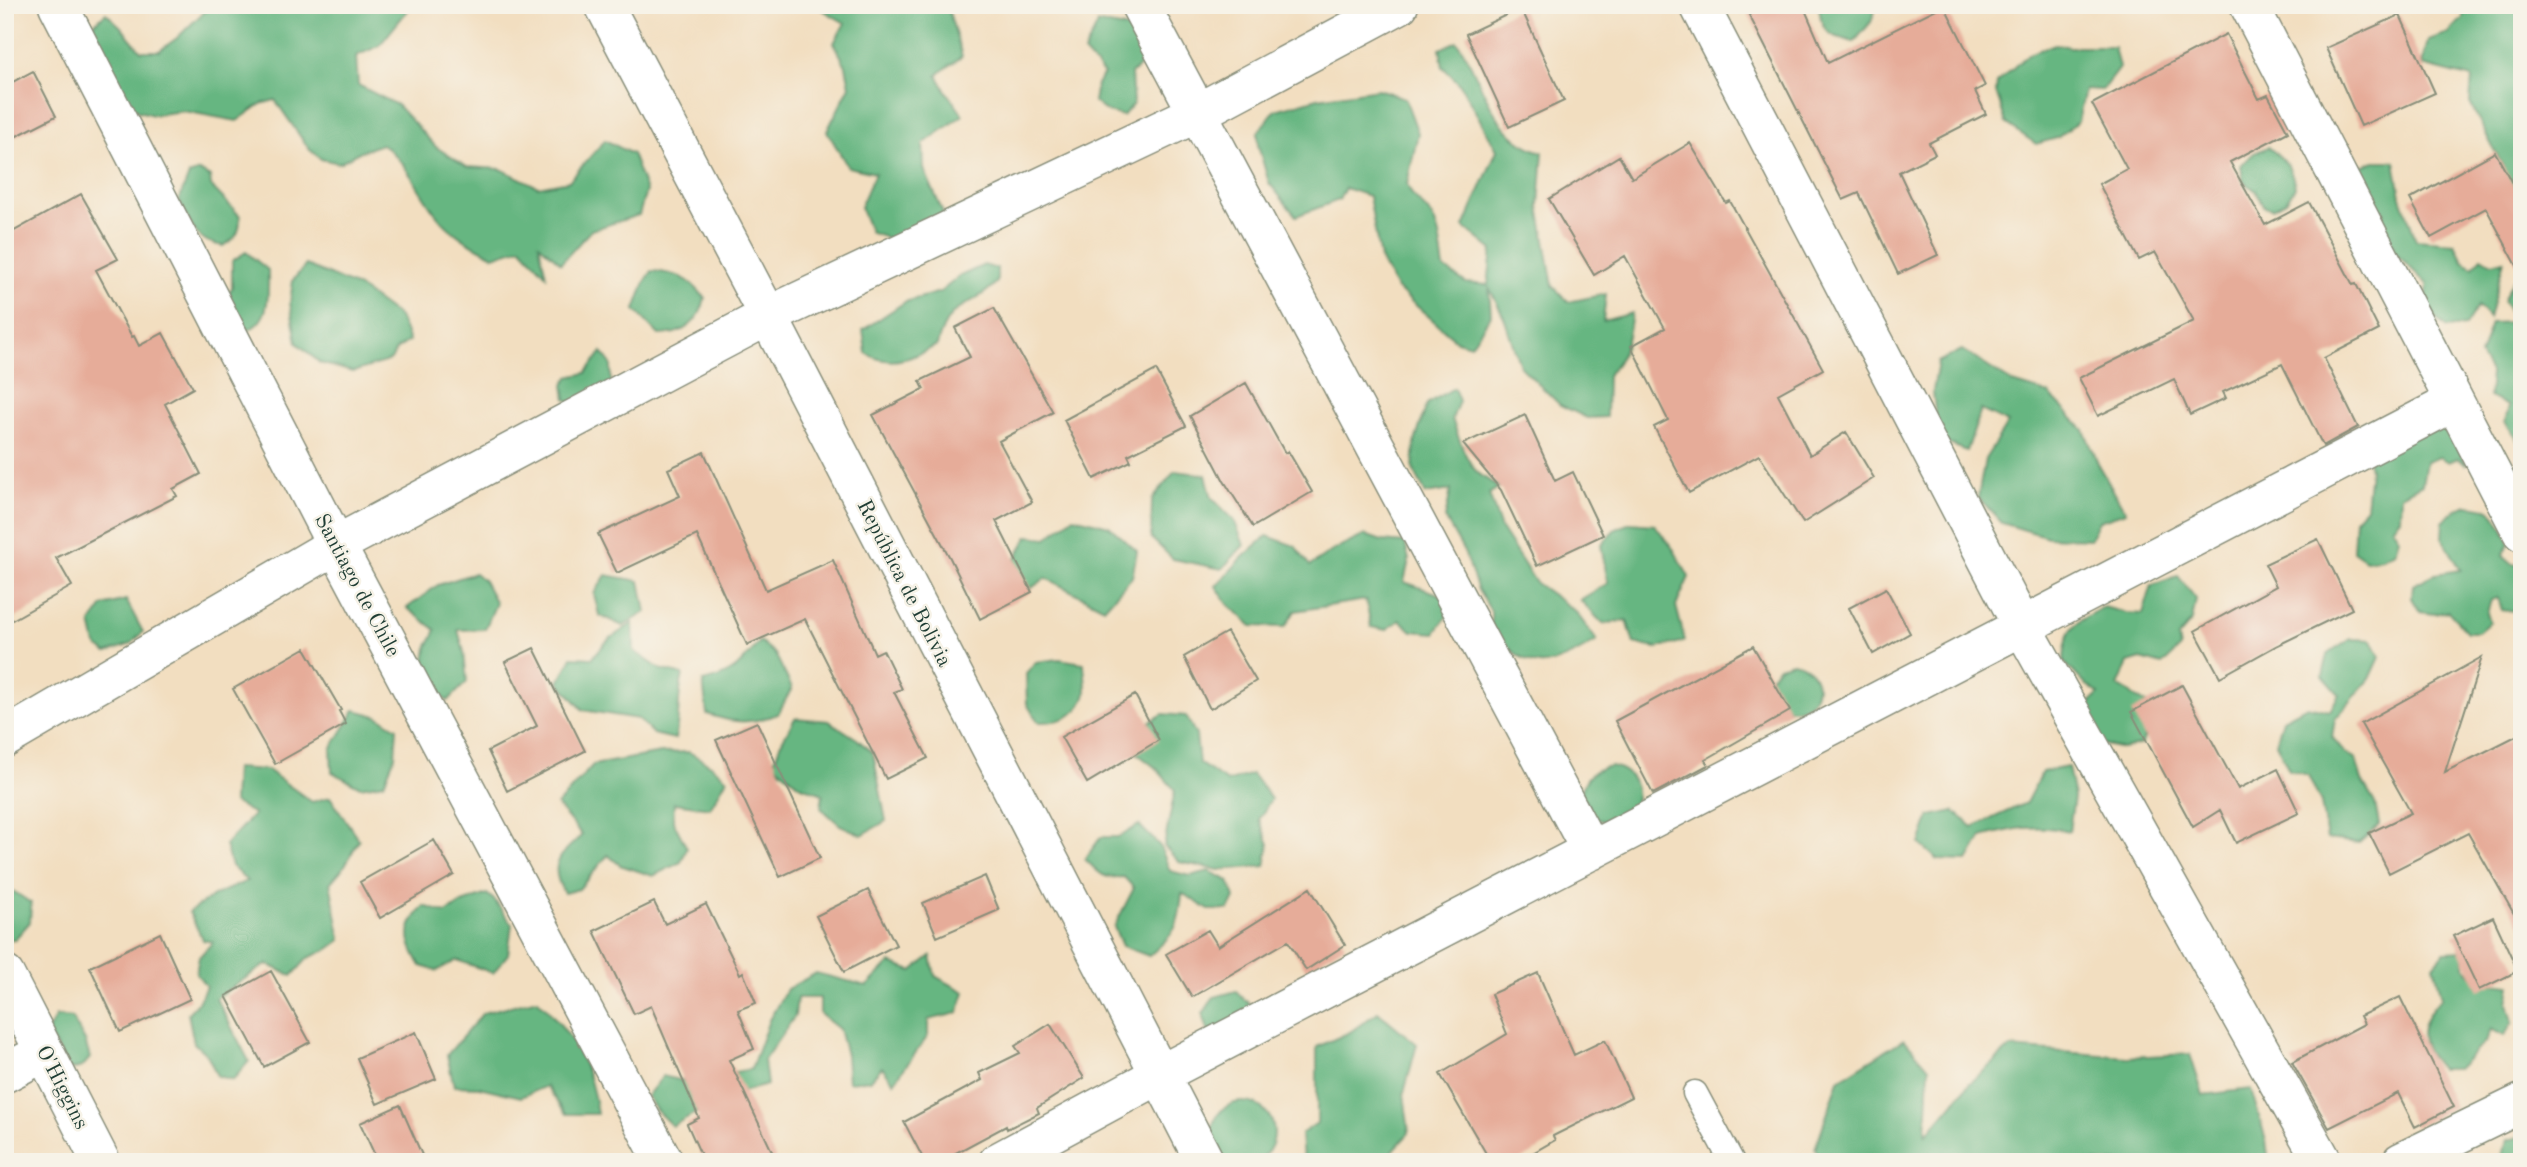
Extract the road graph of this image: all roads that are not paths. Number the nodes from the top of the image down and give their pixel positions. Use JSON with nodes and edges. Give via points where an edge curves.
{"nodes":[{"id":1,"x":58,"y":5,"type":"edge"},
{"id":2,"x":604,"y":5,"type":"edge"},
{"id":3,"x":1140,"y":5,"type":"edge"},
{"id":4,"x":1399,"y":5,"type":"edge"},
{"id":5,"x":1699,"y":5,"type":"edge"},
{"id":6,"x":2249,"y":5,"type":"edge"},
{"id":7,"x":1197,"y":113,"type":"junction"},
{"id":8,"x":768,"y":316,"type":"junction"},
{"id":9,"x":2454,"y":401,"type":"junction"},
{"id":10,"x":2522,"y":532,"type":"edge"},
{"id":11,"x":336,"y":545,"type":"junction"},
{"id":12,"x":2022,"y":626,"type":"junction"},
{"id":13,"x":5,"y":738,"type":"edge"},
{"id":14,"x":1591,"y":851,"type":"junction"},
{"id":15,"x":5,"y":975,"type":"edge"},
{"id":16,"x":45,"y":1052,"type":"junction"},
{"id":17,"x":5,"y":1073,"type":"edge"},
{"id":18,"x":1159,"y":1075,"type":"junction"},
{"id":19,"x":1695,"y":1093,"type":"dead end"},
{"id":20,"x":2522,"y":1103,"type":"edge"},
{"id":21,"x":102,"y":1162,"type":"edge"},
{"id":22,"x":664,"y":1162,"type":"edge"},
{"id":23,"x":998,"y":1162,"type":"edge"},
{"id":24,"x":1205,"y":1162,"type":"edge"},
{"id":25,"x":1732,"y":1162,"type":"edge"},
{"id":26,"x":2323,"y":1162,"type":"edge"},
{"id":27,"x":2401,"y":1162,"type":"edge"}],
"edges":[{"from":1,"to":11,"type":"street","name":"Santiago de Chile"},
{"from":2,"to":8,"type":"street","name":"República de Bolivia"},
{"from":3,"to":7,"type":"street"},
{"from":4,"to":7,"type":"street"},
{"from":5,"to":12,"type":"street"},
{"from":6,"to":9,"type":"street"},
{"from":7,"to":8,"type":"street"},
{"from":7,"to":14,"type":"street"},
{"from":8,"to":11,"type":"street"},
{"from":8,"to":18,"type":"street","name":"República de Bolivia"},
{"from":9,"to":10,"type":"street"},
{"from":9,"to":12,"type":"street"},
{"from":11,"to":13,"type":"street"},
{"from":11,"to":22,"type":"street","name":"Santiago de Chile"},
{"from":12,"to":14,"type":"street"},
{"from":12,"to":26,"type":"street"},
{"from":14,"to":18,"type":"street"},
{"from":15,"to":16,"type":"street","name":"O'Higgins"},
{"from":16,"to":17,"type":"street"},
{"from":16,"to":21,"type":"street","name":"O'Higgins"},
{"from":18,"to":23,"type":"street"},
{"from":18,"to":24,"type":"street","name":"República de Bolivia"},
{"from":19,"to":25,"type":"lane"},
{"from":20,"to":27,"type":"street"}]}
